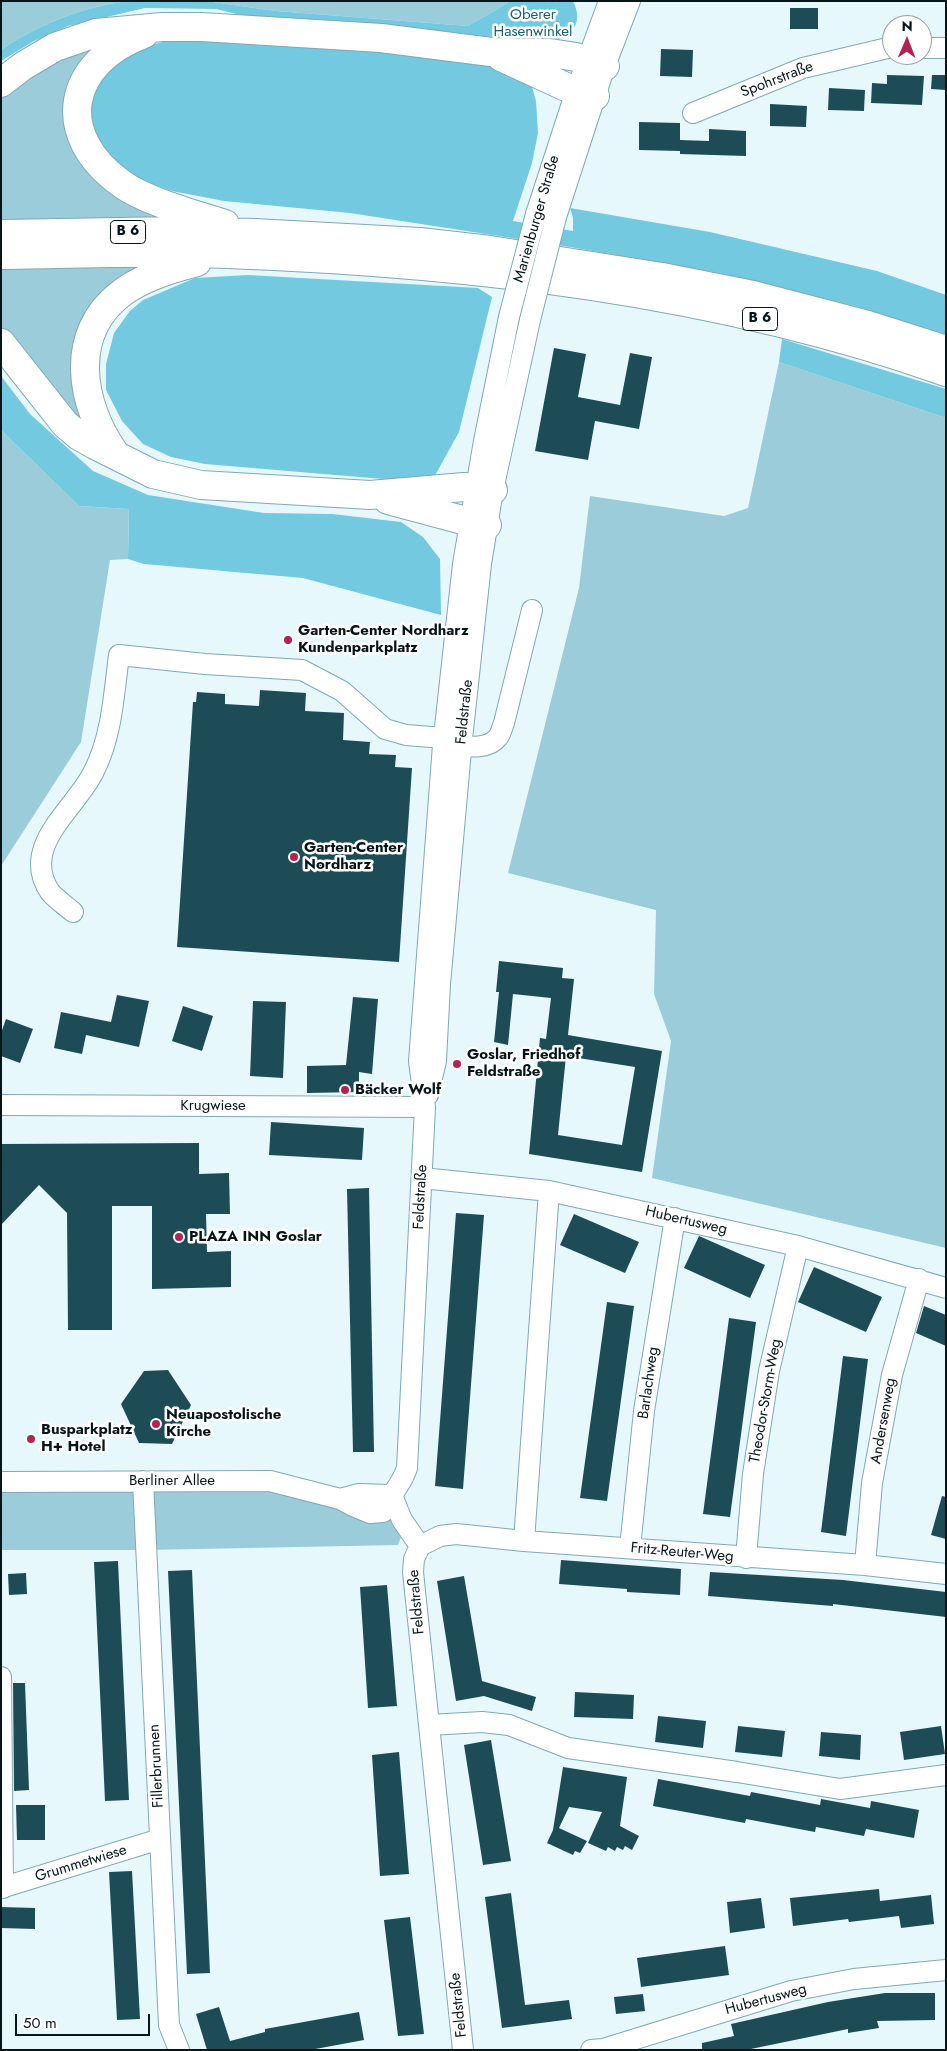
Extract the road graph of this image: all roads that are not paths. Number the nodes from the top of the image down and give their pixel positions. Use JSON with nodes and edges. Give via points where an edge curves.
{"nodes":[{"id":1,"x":609,"y":1,"type":"edge"},
{"id":2,"x":630,"y":1,"type":"edge"},
{"id":3,"x":162,"y":27,"type":"junction"},
{"id":4,"x":932,"y":48,"type":"edge"},
{"id":5,"x":946,"y":48,"type":"edge"},
{"id":6,"x":882,"y":49,"type":"edge"},
{"id":7,"x":491,"y":52,"type":"junction"},
{"id":8,"x":596,"y":63,"type":"junction"},
{"id":9,"x":1,"y":83,"type":"edge"},
{"id":10,"x":586,"y":94,"type":"junction"},
{"id":11,"x":693,"y":113,"type":"dead end"},
{"id":12,"x":255,"y":233,"type":"junction"},
{"id":13,"x":1,"y":234,"type":"edge"},
{"id":14,"x":226,"y":254,"type":"junction"},
{"id":15,"x":1,"y":255,"type":"edge"},
{"id":16,"x":530,"y":320,"type":"joint"},
{"id":17,"x":1,"y":343,"type":"edge"},
{"id":18,"x":946,"y":350,"type":"edge"},
{"id":19,"x":946,"y":372,"type":"edge"},
{"id":20,"x":484,"y":441,"type":"joint"},
{"id":21,"x":116,"y":455,"type":"junction"},
{"id":22,"x":484,"y":489,"type":"junction"},
{"id":23,"x":370,"y":495,"type":"junction"},
{"id":24,"x":478,"y":524,"type":"junction"},
{"id":25,"x":532,"y":610,"type":"dead end"},
{"id":26,"x":453,"y":742,"type":"junction"},
{"id":27,"x":73,"y":912,"type":"dead end"},
{"id":28,"x":1,"y":1106,"type":"edge"},
{"id":29,"x":425,"y":1107,"type":"junction"},
{"id":30,"x":422,"y":1178,"type":"junction"},
{"id":31,"x":549,"y":1191,"type":"junction"},
{"id":32,"x":675,"y":1218,"type":"junction"},
{"id":33,"x":798,"y":1246,"type":"junction"},
{"id":34,"x":919,"y":1279,"type":"junction"},
{"id":35,"x":946,"y":1288,"type":"edge"},
{"id":36,"x":143,"y":1481,"type":"junction"},
{"id":37,"x":1,"y":1482,"type":"edge"},
{"id":38,"x":392,"y":1495,"type":"junction"},
{"id":39,"x":524,"y":1541,"type":"junction"},
{"id":40,"x":420,"y":1546,"type":"junction"},
{"id":41,"x":630,"y":1548,"type":"junction"},
{"id":42,"x":746,"y":1558,"type":"junction"},
{"id":43,"x":865,"y":1565,"type":"junction"},
{"id":44,"x":946,"y":1574,"type":"edge"},
{"id":45,"x":1,"y":1677,"type":"edge"},
{"id":46,"x":429,"y":1725,"type":"junction"},
{"id":47,"x":946,"y":1775,"type":"edge"},
{"id":48,"x":160,"y":1840,"type":"junction"},
{"id":49,"x":2,"y":1888,"type":"edge"},
{"id":50,"x":946,"y":1970,"type":"edge"},
{"id":51,"x":179,"y":2050,"type":"edge"},
{"id":52,"x":463,"y":2050,"type":"edge"},
{"id":53,"x":591,"y":2050,"type":"edge"},
{"id":54,"x":603,"y":2050,"type":"edge"}],
"edges":[{"from":1,"to":8,"type":"street","name":"Marienburger Straße"},
{"from":2,"to":8,"type":"street","name":"Marienburger Straße"},
{"from":3,"to":7,"type":"highway","via":[[371,37]]},
{"from":3,"to":9,"type":"highway","via":[[96,32],[54,47]]},
{"from":3,"to":12,"type":"highway","via":[[126,41],[102,57],[86,76],[79,95],[78,120],[83,142],[97,164],[123,186],[188,212]]},
{"from":4,"to":5,"type":"street"},
{"from":6,"to":11,"type":"street","name":"Spohrstraße","via":[[803,68]]},
{"from":7,"to":8,"type":"highway","via":[[550,53]]},
{"from":7,"to":10,"type":"highway"},
{"from":8,"to":10,"type":"street","name":"Marienburger Straße"},
{"from":10,"to":16,"type":"street","name":"Marienburger Straße","bridge":true},
{"from":10,"to":20,"type":"street","name":"Marienburger Straße","bridge":true,"via":[[536,214],[509,317]]},
{"from":12,"to":13,"type":"highway","number":"B 6"},
{"from":12,"to":18,"type":"highway","number":"B 6","via":[[420,242],[662,277],[753,295],[868,325]]},
{"from":14,"to":15,"type":"highway","number":"B 6"},
{"from":14,"to":19,"type":"highway","number":"B 6","via":[[424,265],[570,282],[782,324]]},
{"from":14,"to":21,"type":"highway","via":[[157,274],[135,284],[112,301],[95,325],[86,351],[86,388],[96,422]]},
{"from":16,"to":22,"type":"street","name":"Feldstraße"},
{"from":17,"to":21,"type":"highway","via":[[65,424],[79,436]]},
{"from":20,"to":22,"type":"street","name":"Feldstraße"},
{"from":21,"to":23,"type":"highway","via":[[153,474],[201,485]]},
{"from":22,"to":23,"type":"highway","via":[[464,487]]},
{"from":22,"to":24,"type":"street","name":"Feldstraße"},
{"from":23,"to":24,"type":"highway"},
{"from":24,"to":26,"type":"street","name":"Feldstraße"},
{"from":25,"to":26,"type":"street","via":[[499,737],[490,744]]},
{"from":26,"to":27,"type":"street","via":[[385,729],[342,691],[302,670],[119,655],[104,745],[94,772],[42,849],[40,862],[44,879],[51,892]]},
{"from":26,"to":29,"type":"street","name":"Feldstraße","via":[[419,1061]]},
{"from":28,"to":29,"type":"street","name":"Krugwiese"},
{"from":29,"to":30,"type":"street","name":"Feldstraße"},
{"from":30,"to":31,"type":"street","name":"Hubertusweg"},
{"from":30,"to":38,"type":"street","name":"Feldstraße","via":[[407,1468]]},
{"from":31,"to":32,"type":"street","name":"Hubertusweg"},
{"from":31,"to":39,"type":"street"},
{"from":32,"to":33,"type":"street","name":"Hubertusweg"},
{"from":32,"to":41,"type":"street","name":"Barlachweg","via":[[644,1411]]},
{"from":33,"to":34,"type":"street","name":"Hubertusweg"},
{"from":33,"to":42,"type":"street","name":"Theodor-Storm-Weg","via":[[769,1371]]},
{"from":34,"to":35,"type":"street","name":"Hubertusweg"},
{"from":34,"to":43,"type":"street","name":"Andersenweg","via":[[892,1375],[872,1482]]},
{"from":36,"to":37,"type":"street","name":"Berliner Allee"},
{"from":36,"to":38,"type":"street","name":"Berliner Allee","via":[[270,1481],[340,1499],[359,1494]]},
{"from":36,"to":48,"type":"street","name":"Fillerbrunnen"},
{"from":38,"to":40,"type":"street","via":[[402,1520]]},
{"from":39,"to":40,"type":"street","name":"Fritz-Reuter-Weg","via":[[484,1544],[456,1534],[440,1536]]},
{"from":39,"to":41,"type":"street","name":"Fritz-Reuter-Weg"},
{"from":40,"to":46,"type":"street","name":"Feldstraße","via":[[413,1572]]},
{"from":41,"to":42,"type":"street","name":"Fritz-Reuter-Weg"},
{"from":42,"to":43,"type":"street","name":"Fritz-Reuter-Weg"},
{"from":43,"to":44,"type":"street","name":"Fritz-Reuter-Weg"},
{"from":45,"to":49,"type":"street"},
{"from":46,"to":47,"type":"street","via":[[482,1722],[509,1726],[568,1748],[840,1789]]},
{"from":46,"to":52,"type":"street","name":"Feldstraße"},
{"from":48,"to":49,"type":"street","name":"Grummetwiese"},
{"from":48,"to":51,"type":"street","name":"Fillerbrunnen","via":[[169,2025]]},
{"from":50,"to":54,"type":"street","name":"Hubertusweg","via":[[854,1979],[790,1991]]},
{"from":53,"to":54,"type":"street","name":"Hubertusweg"}]}
